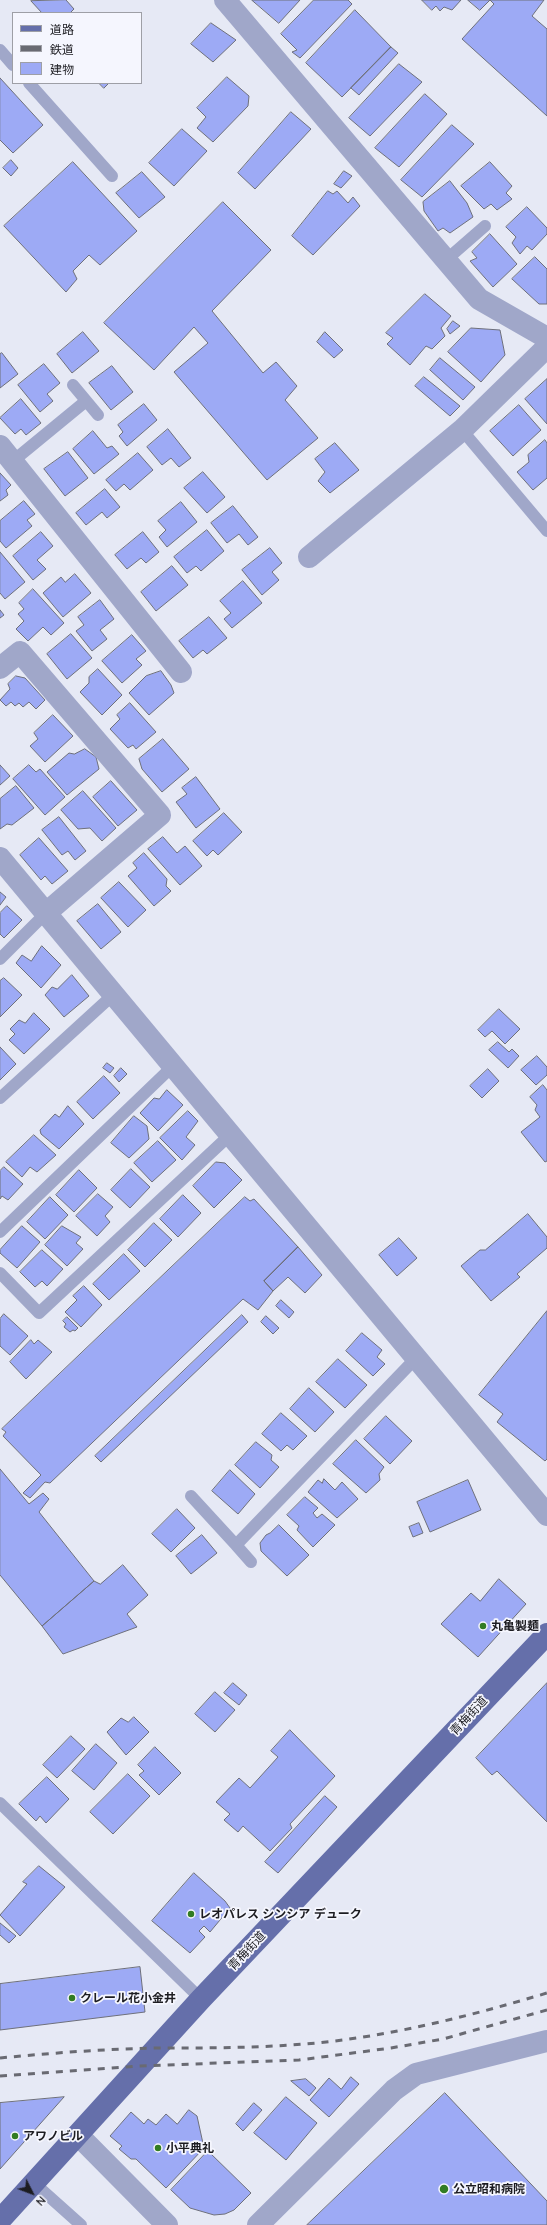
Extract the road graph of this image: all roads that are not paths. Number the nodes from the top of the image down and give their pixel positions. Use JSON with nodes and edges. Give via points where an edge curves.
{"nodes":[{"id":1,"x":225,"y":0,"type":"edge"},
{"id":2,"x":0,"y":50,"type":"edge"},
{"id":3,"x":12,"y":64,"type":"edge"},
{"id":4,"x":30,"y":84,"type":"edge"},
{"id":5,"x":112,"y":176,"type":"dead end"},
{"id":6,"x":485,"y":226,"type":"dead end"},
{"id":7,"x":446,"y":260,"type":"junction"},
{"id":8,"x":547,"y":338,"type":"edge"},
{"id":9,"x":547,"y":347,"type":"edge"},
{"id":10,"x":73,"y":385,"type":"dead end"},
{"id":11,"x":86,"y":401,"type":"junction"},
{"id":12,"x":98,"y":416,"type":"dead end"},
{"id":13,"x":462,"y":430,"type":"junction"},
{"id":14,"x":6,"y":453,"type":"edge"},
{"id":15,"x":547,"y":531,"type":"edge"},
{"id":16,"x":309,"y":556,"type":"dead end"},
{"id":17,"x":0,"y":668,"type":"edge"},
{"id":18,"x":182,"y":672,"type":"dead end"},
{"id":19,"x":0,"y":858,"type":"edge"},
{"id":20,"x":46,"y":913,"type":"junction"},
{"id":21,"x":0,"y":959,"type":"edge"},
{"id":22,"x":114,"y":994,"type":"junction"},
{"id":23,"x":174,"y":1065,"type":"junction"},
{"id":24,"x":0,"y":1098,"type":"edge"},
{"id":25,"x":231,"y":1134,"type":"junction"},
{"id":26,"x":0,"y":1232,"type":"edge"},
{"id":27,"x":0,"y":1273,"type":"edge"},
{"id":28,"x":417,"y":1357,"type":"junction"},
{"id":29,"x":191,"y":1496,"type":"dead end"},
{"id":30,"x":547,"y":1515,"type":"edge"},
{"id":31,"x":236,"y":1545,"type":"junction"},
{"id":32,"x":251,"y":1562,"type":"dead end"},
{"id":33,"x":547,"y":1634,"type":"edge"},
{"id":34,"x":0,"y":1803,"type":"edge"},
{"id":35,"x":201,"y":1999,"type":"junction"},
{"id":36,"x":547,"y":2041,"type":"edge"},
{"id":37,"x":78,"y":2135,"type":"junction"},
{"id":38,"x":34,"y":2183,"type":"junction"},
{"id":39,"x":0,"y":2220,"type":"edge"},
{"id":40,"x":81,"y":2225,"type":"edge"},
{"id":41,"x":167,"y":2225,"type":"edge"},
{"id":42,"x":258,"y":2225,"type":"edge"}],
"edges":[{"from":1,"to":7,"type":"street"},
{"from":2,"to":3,"type":"lane"},
{"from":4,"to":5,"type":"lane"},
{"from":6,"to":7,"type":"lane"},
{"from":7,"to":8,"type":"street","via":[[479,299]]},
{"from":9,"to":13,"type":"street"},
{"from":10,"to":11,"type":"lane"},
{"from":11,"to":12,"type":"lane"},
{"from":11,"to":14,"type":"lane"},
{"from":13,"to":15,"type":"lane"},
{"from":13,"to":16,"type":"street"},
{"from":14,"to":18,"type":"street"},
{"from":17,"to":20,"type":"street","via":[[20,652],[160,815]]},
{"from":19,"to":20,"type":"street"},
{"from":20,"to":21,"type":"lane"},
{"from":20,"to":22,"type":"street"},
{"from":22,"to":23,"type":"street"},
{"from":22,"to":24,"type":"lane"},
{"from":23,"to":25,"type":"street"},
{"from":23,"to":26,"type":"lane"},
{"from":25,"to":27,"type":"lane","via":[[39,1313]]},
{"from":25,"to":28,"type":"street"},
{"from":28,"to":30,"type":"street"},
{"from":28,"to":31,"type":"lane"},
{"from":29,"to":31,"type":"lane"},
{"from":31,"to":32,"type":"lane"},
{"from":33,"to":35,"type":"main road","name":"青梅街道"},
{"from":34,"to":35,"type":"lane"},
{"from":35,"to":37,"type":"main road","name":"青梅街道"},
{"from":36,"to":42,"type":"street","via":[[416,2074],[394,2090]]},
{"from":37,"to":38,"type":"main road","name":"青梅街道"},
{"from":37,"to":41,"type":"street"},
{"from":38,"to":39,"type":"main road","name":"青梅街道"},
{"from":38,"to":40,"type":"lane"}]}
